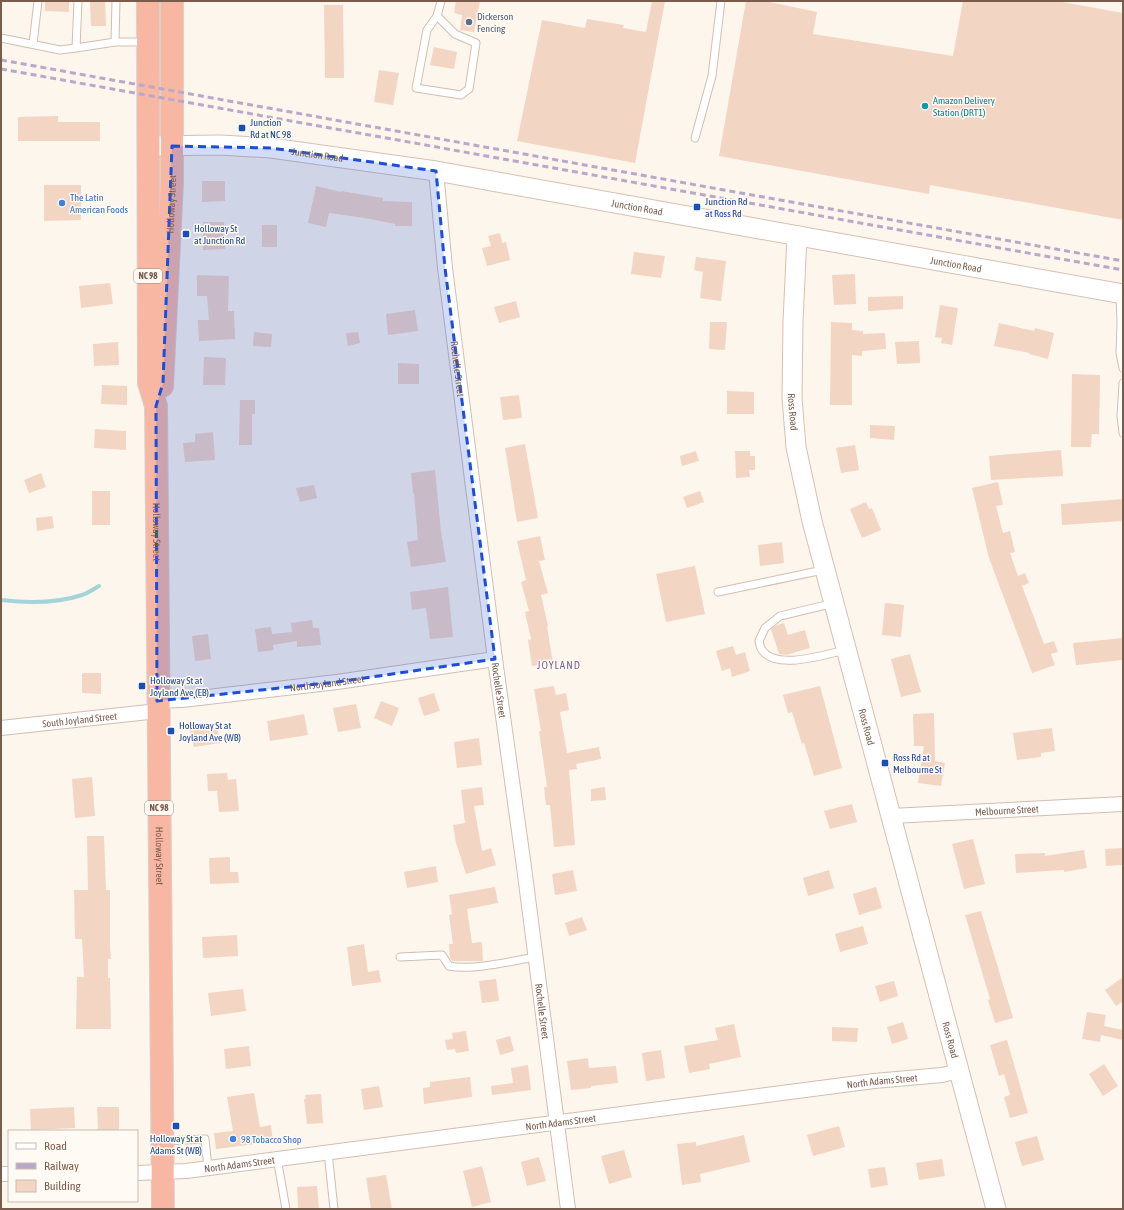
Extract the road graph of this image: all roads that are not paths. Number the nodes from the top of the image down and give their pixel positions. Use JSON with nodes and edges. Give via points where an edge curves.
{"nodes":[{"id":1,"x":38,"y":1,"type":"edge"},
{"id":2,"x":78,"y":1,"type":"edge"},
{"id":3,"x":116,"y":1,"type":"edge"},
{"id":4,"x":148,"y":1,"type":"edge"},
{"id":5,"x":172,"y":1,"type":"edge"},
{"id":6,"x":441,"y":1,"type":"edge"},
{"id":7,"x":721,"y":1,"type":"edge"},
{"id":8,"x":437,"y":16,"type":"junction"},
{"id":9,"x":1,"y":38,"type":"edge"},
{"id":10,"x":115,"y":42,"type":"junction"},
{"id":11,"x":148,"y":42,"type":"junction"},
{"id":12,"x":33,"y":44,"type":"junction"},
{"id":13,"x":76,"y":48,"type":"junction"},
{"id":14,"x":695,"y":138,"type":"dead end"},
{"id":15,"x":148,"y":146,"type":"junction"},
{"id":16,"x":172,"y":146,"type":"junction"},
{"id":17,"x":436,"y":171,"type":"junction"},
{"id":18,"x":797,"y":236,"type":"junction"},
{"id":19,"x":1121,"y":294,"type":"edge"},
{"id":20,"x":1123,"y":368,"type":"edge"},
{"id":21,"x":1123,"y":384,"type":"edge"},
{"id":22,"x":156,"y":406,"type":"junction"},
{"id":23,"x":1123,"y":433,"type":"edge"},
{"id":24,"x":825,"y":569,"type":"junction"},
{"id":25,"x":718,"y":592,"type":"dead end"},
{"id":26,"x":834,"y":603,"type":"junction"},
{"id":27,"x":847,"y":650,"type":"junction"},
{"id":28,"x":495,"y":659,"type":"junction"},
{"id":29,"x":158,"y":706,"type":"junction"},
{"id":30,"x":1,"y":728,"type":"edge"},
{"id":31,"x":1123,"y":804,"type":"edge"},
{"id":32,"x":891,"y":816,"type":"junction"},
{"id":33,"x":400,"y":957,"type":"dead end"},
{"id":34,"x":535,"y":957,"type":"junction"},
{"id":35,"x":959,"y":1071,"type":"junction"},
{"id":36,"x":556,"y":1123,"type":"junction"},
{"id":37,"x":163,"y":1141,"type":"junction"},
{"id":38,"x":328,"y":1152,"type":"junction"},
{"id":39,"x":277,"y":1158,"type":"junction"},
{"id":40,"x":208,"y":1168,"type":"junction"},
{"id":41,"x":162,"y":1172,"type":"junction"},
{"id":42,"x":138,"y":1173,"type":"edge"},
{"id":43,"x":162,"y":1209,"type":"edge"},
{"id":44,"x":286,"y":1209,"type":"edge"},
{"id":45,"x":334,"y":1209,"type":"edge"},
{"id":46,"x":568,"y":1209,"type":"edge"},
{"id":47,"x":996,"y":1209,"type":"edge"}],
"edges":[{"from":1,"to":12,"type":"lane"},
{"from":2,"to":13,"type":"lane"},
{"from":3,"to":10,"type":"lane"},
{"from":4,"to":11,"type":"highway","name":"Holloway Street","number":"NC 98"},
{"from":5,"to":16,"type":"highway","name":"Holloway Street","number":"NC 98"},
{"from":6,"to":8,"type":"lane"},
{"from":7,"to":14,"type":"lane","via":[[712,76]]},
{"from":8,"to":8,"type":"lane","via":[[427,30],[416,88],[461,95],[469,89],[476,43],[455,34]]},
{"from":9,"to":12,"type":"lane"},
{"from":10,"to":11,"type":"lane"},
{"from":10,"to":13,"type":"lane"},
{"from":11,"to":15,"type":"highway","name":"Holloway Street","number":"NC 98"},
{"from":12,"to":13,"type":"lane","via":[[60,50]]},
{"from":15,"to":16,"type":"street","name":"Junction Road"},
{"from":15,"to":22,"type":"highway","name":"Holloway Street","number":"NC 98","via":[[149,383]]},
{"from":16,"to":17,"type":"street","name":"Junction Road","via":[[271,148]]},
{"from":16,"to":22,"type":"highway","name":"Holloway Street","number":"NC 98","via":[[163,384]]},
{"from":17,"to":18,"type":"street","name":"Junction Road"},
{"from":17,"to":28,"type":"street","name":"Rochelle Street","via":[[446,275]]},
{"from":18,"to":19,"type":"street","name":"Junction Road"},
{"from":18,"to":24,"type":"street","name":"Ross Road","via":[[792,384],[796,447]]},
{"from":19,"to":20,"type":"lane","via":[[1120,354]]},
{"from":21,"to":23,"type":"lane"},
{"from":22,"to":29,"type":"highway","name":"Holloway Street","number":"NC 98"},
{"from":24,"to":25,"type":"lane"},
{"from":24,"to":26,"type":"street","name":"Ross Road"},
{"from":26,"to":27,"type":"street","name":"Ross Road"},
{"from":26,"to":27,"type":"lane","via":[[780,616],[765,628],[759,641],[762,651],[775,660],[798,660]]},
{"from":27,"to":32,"type":"street","name":"Ross Road"},
{"from":28,"to":29,"type":"street","name":"North Joyland Street","via":[[337,682],[182,700]]},
{"from":28,"to":34,"type":"street","name":"Rochelle Street"},
{"from":29,"to":30,"type":"street","name":"South Joyland Street"},
{"from":29,"to":37,"type":"highway","name":"Holloway Street","number":"NC 98"},
{"from":31,"to":32,"type":"street","name":"Melbourne Street"},
{"from":32,"to":35,"type":"street","name":"Ross Road"},
{"from":33,"to":34,"type":"lane","via":[[442,955],[449,966],[471,967]]},
{"from":34,"to":36,"type":"street","name":"Rochelle Street"},
{"from":35,"to":36,"type":"street","name":"North Adams Street"},
{"from":35,"to":47,"type":"street","name":"Ross Road"},
{"from":36,"to":38,"type":"street","name":"North Adams Street"},
{"from":36,"to":46,"type":"street","name":"Rochelle Street"},
{"from":37,"to":40,"type":"lane","via":[[205,1139]]},
{"from":37,"to":41,"type":"highway","name":"Holloway Street","number":"NC 98"},
{"from":38,"to":39,"type":"street","name":"North Adams Street"},
{"from":38,"to":45,"type":"lane"},
{"from":39,"to":40,"type":"street","name":"North Adams Street"},
{"from":39,"to":44,"type":"lane"},
{"from":40,"to":41,"type":"street","name":"North Adams Street"},
{"from":41,"to":42,"type":"street","name":"North Adams Street"},
{"from":41,"to":43,"type":"highway","name":"Holloway Street","number":"NC 98"}]}
